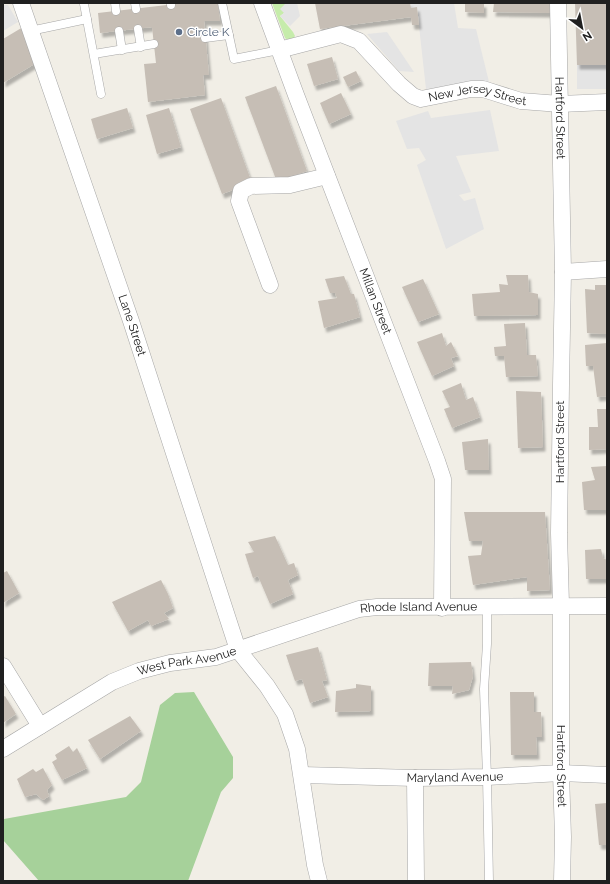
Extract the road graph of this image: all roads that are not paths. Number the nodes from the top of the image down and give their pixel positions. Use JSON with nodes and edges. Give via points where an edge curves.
{"nodes":[{"id":1,"x":21,"y":3,"type":"edge"},
{"id":2,"x":86,"y":3,"type":"edge"},
{"id":3,"x":222,"y":3,"type":"edge"},
{"id":4,"x":262,"y":3,"type":"edge"},
{"id":5,"x":558,"y":3,"type":"edge"},
{"id":6,"x":87,"y":19,"type":"junction"},
{"id":7,"x":138,"y":29,"type":"dead end"},
{"id":8,"x":30,"y":31,"type":"junction"},
{"id":9,"x":119,"y":31,"type":"dead end"},
{"id":10,"x":229,"y":35,"type":"junction"},
{"id":11,"x":205,"y":38,"type":"dead end"},
{"id":12,"x":154,"y":44,"type":"dead end"},
{"id":13,"x":141,"y":47,"type":"junction"},
{"id":14,"x":122,"y":50,"type":"junction"},
{"id":15,"x":279,"y":50,"type":"junction"},
{"id":16,"x":94,"y":54,"type":"junction"},
{"id":17,"x":101,"y":94,"type":"dead end"},
{"id":18,"x":607,"y":102,"type":"edge"},
{"id":19,"x":560,"y":104,"type":"junction"},
{"id":20,"x":327,"y":176,"type":"junction"},
{"id":21,"x":607,"y":269,"type":"edge"},
{"id":22,"x":563,"y":272,"type":"junction"},
{"id":23,"x":270,"y":285,"type":"dead end"},
{"id":24,"x":561,"y":605,"type":"junction"},
{"id":25,"x":607,"y":606,"type":"edge"},
{"id":26,"x":487,"y":607,"type":"junction"},
{"id":27,"x":442,"y":608,"type":"junction"},
{"id":28,"x":238,"y":650,"type":"junction"},
{"id":29,"x":3,"y":666,"type":"edge"},
{"id":30,"x":40,"y":726,"type":"junction"},
{"id":31,"x":3,"y":749,"type":"edge"},
{"id":32,"x":561,"y":773,"type":"junction"},
{"id":33,"x":302,"y":775,"type":"junction"},
{"id":34,"x":607,"y":775,"type":"edge"},
{"id":35,"x":488,"y":777,"type":"junction"},
{"id":36,"x":415,"y":778,"type":"junction"},
{"id":37,"x":318,"y":881,"type":"edge"},
{"id":38,"x":416,"y":881,"type":"edge"},
{"id":39,"x":489,"y":881,"type":"edge"},
{"id":40,"x":562,"y":881,"type":"edge"}],
"edges":[{"from":1,"to":8,"type":"street","name":"Lane Street"},
{"from":2,"to":6,"type":"lane"},
{"from":3,"to":10,"type":"lane"},
{"from":4,"to":15,"type":"street","name":"Millan Street"},
{"from":5,"to":19,"type":"street","name":"Hartford Street"},
{"from":6,"to":8,"type":"lane"},
{"from":6,"to":16,"type":"lane"},
{"from":7,"to":13,"type":"lane"},
{"from":8,"to":28,"type":"street","name":"Lane Street","via":[[131,321]]},
{"from":9,"to":14,"type":"lane"},
{"from":10,"to":11,"type":"lane"},
{"from":10,"to":15,"type":"lane","via":[[234,59]]},
{"from":12,"to":13,"type":"lane"},
{"from":13,"to":14,"type":"lane"},
{"from":14,"to":16,"type":"lane"},
{"from":15,"to":19,"type":"street","name":"New Jersey Street","via":[[340,34],[359,41],[399,84],[413,96],[421,99],[471,88],[521,101]]},
{"from":15,"to":20,"type":"street","name":"Millan Street"},
{"from":16,"to":17,"type":"lane"},
{"from":18,"to":19,"type":"street","name":"New Jersey Street"},
{"from":19,"to":22,"type":"street","name":"Hartford Street"},
{"from":20,"to":23,"type":"street","via":[[290,185],[251,186],[241,191],[239,201]]},
{"from":20,"to":27,"type":"street","name":"Millan Street","via":[[443,479]]},
{"from":21,"to":22,"type":"street"},
{"from":22,"to":24,"type":"street","name":"Hartford Street","via":[[560,385]]},
{"from":24,"to":25,"type":"street","name":"Rhode Island Avenue"},
{"from":24,"to":26,"type":"street","name":"Rhode Island Avenue"},
{"from":24,"to":32,"type":"street","name":"Hartford Street"},
{"from":26,"to":27,"type":"street","name":"Rhode Island Avenue"},
{"from":26,"to":35,"type":"lane","via":[[484,689]]},
{"from":27,"to":28,"type":"street","name":"Rhode Island Avenue","via":[[359,609]]},
{"from":28,"to":30,"type":"street","name":"West Park Avenue","via":[[216,657],[170,663],[139,671],[112,682]]},
{"from":28,"to":33,"type":"street","name":"West Park Avenue","via":[[267,686],[284,714],[297,749]]},
{"from":29,"to":30,"type":"street"},
{"from":30,"to":31,"type":"street","name":"West Park Avenue"},
{"from":32,"to":34,"type":"street","name":"Maryland Avenue"},
{"from":32,"to":35,"type":"street","name":"Maryland Avenue"},
{"from":32,"to":40,"type":"street","name":"Hartford Street"},
{"from":33,"to":36,"type":"street","name":"Maryland Avenue"},
{"from":33,"to":37,"type":"street","name":"West Park Avenue"},
{"from":35,"to":36,"type":"street","name":"Maryland Avenue"},
{"from":35,"to":39,"type":"lane"},
{"from":36,"to":38,"type":"street"}]}
